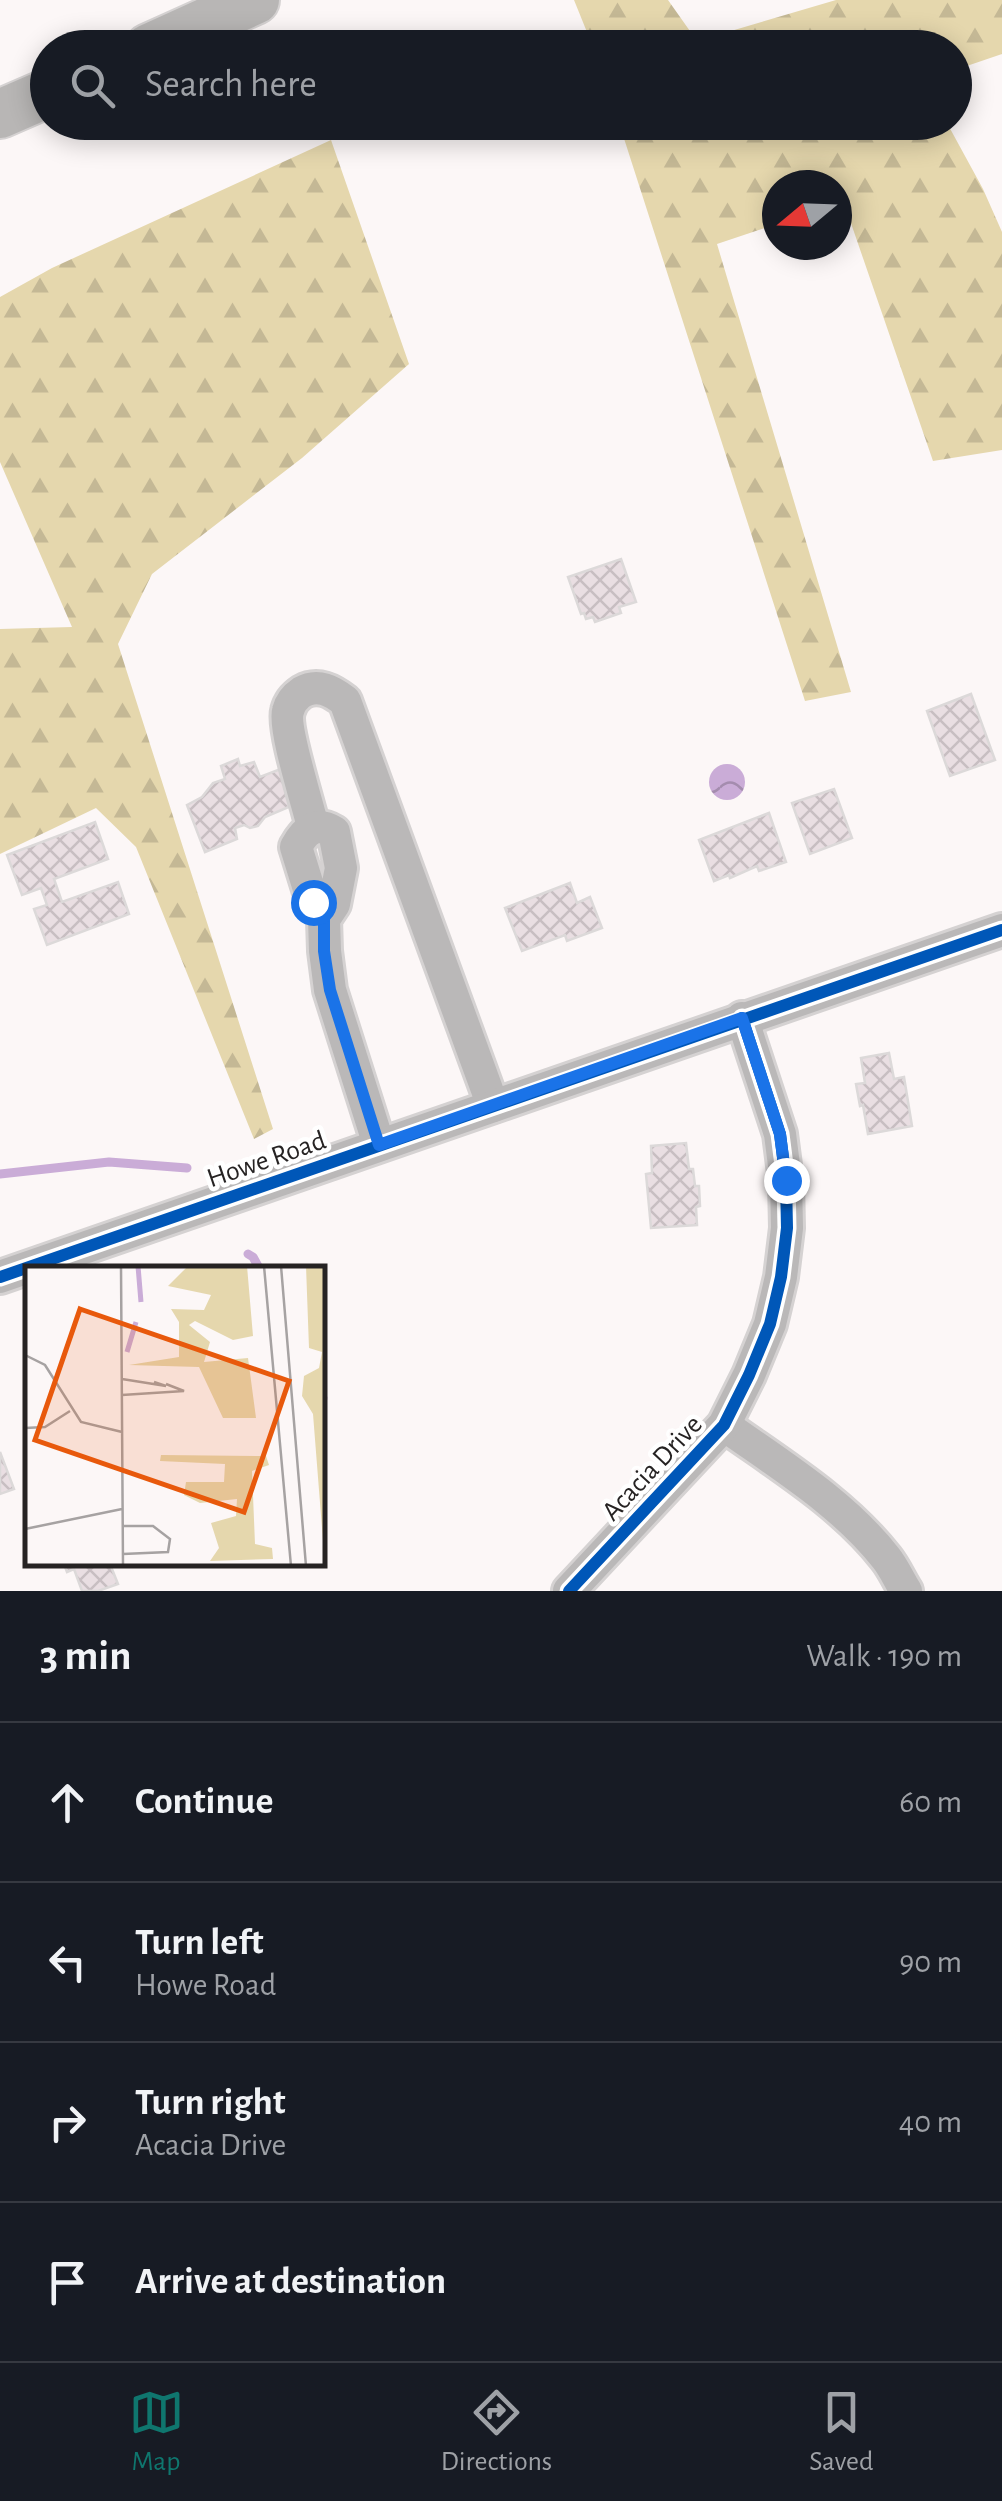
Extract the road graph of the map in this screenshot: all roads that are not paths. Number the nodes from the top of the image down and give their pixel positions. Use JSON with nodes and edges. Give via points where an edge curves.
{"nodes":[{"id":1,"x":255,"y":0,"type":"edge"},
{"id":2,"x":188,"y":30,"type":"edge"},
{"id":3,"x":30,"y":100,"type":"edge"},
{"id":4,"x":0,"y":114,"type":"edge"},
{"id":5,"x":1002,"y":930,"type":"edge"},
{"id":6,"x":742,"y":1018,"type":"junction"},
{"id":7,"x":492,"y":1106,"type":"junction"},
{"id":8,"x":379,"y":1145,"type":"junction"},
{"id":9,"x":32,"y":1266,"type":"edge"},
{"id":10,"x":25,"y":1268,"type":"edge"},
{"id":11,"x":0,"y":1277,"type":"edge"},
{"id":12,"x":724,"y":1426,"type":"junction"},
{"id":13,"x":570,"y":1591,"type":"edge"},
{"id":14,"x":906,"y":1591,"type":"edge"}],
"edges":[{"from":1,"to":2,"type":"highway"},
{"from":3,"to":4,"type":"highway"},
{"from":5,"to":6,"type":"street","name":"Howe Road"},
{"from":6,"to":7,"type":"street","name":"Howe Road"},
{"from":6,"to":12,"type":"street","name":"Acacia Drive","via":[[780,1134],[787,1228],[770,1324]]},
{"from":7,"to":8,"type":"street","name":"Howe Road"},
{"from":7,"to":8,"type":"street","via":[[345,701],[331,690],[308,689],[288,711],[288,729],[313,827],[334,832],[340,868],[334,904],[324,919],[324,951]]},
{"from":8,"to":9,"type":"street","name":"Howe Road"},
{"from":10,"to":11,"type":"street","name":"Howe Road"},
{"from":12,"to":13,"type":"street","name":"Acacia Drive"},
{"from":12,"to":14,"type":"street","via":[[852,1522]]}]}
